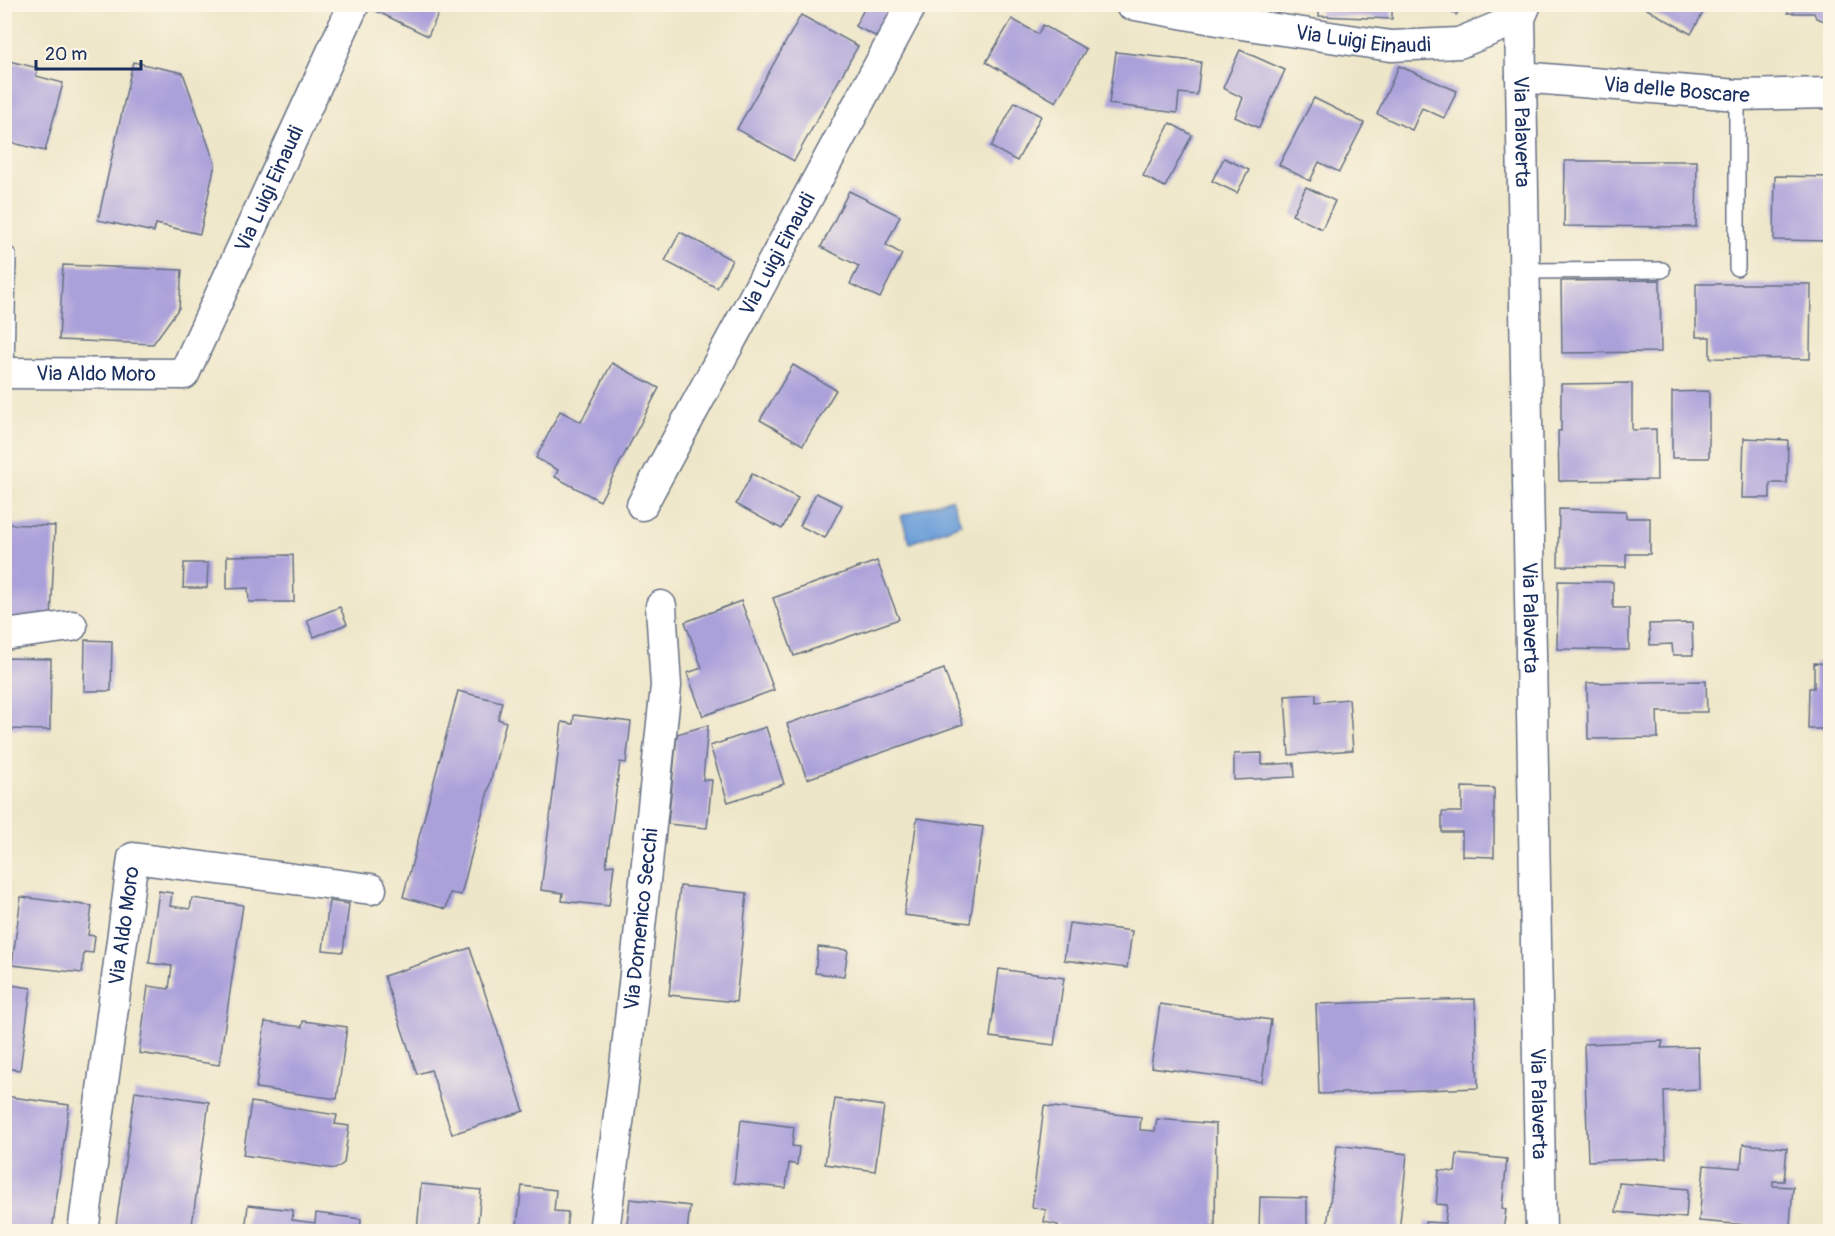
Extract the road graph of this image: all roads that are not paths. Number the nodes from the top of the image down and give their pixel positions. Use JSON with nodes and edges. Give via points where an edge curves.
{"nodes":[{"id":1,"x":354,"y":4,"type":"edge"},
{"id":2,"x":912,"y":4,"type":"edge"},
{"id":3,"x":1130,"y":4,"type":"edge"},
{"id":4,"x":1523,"y":11,"type":"edge"},
{"id":5,"x":1521,"y":77,"type":"junction"},
{"id":6,"x":1830,"y":93,"type":"edge"},
{"id":7,"x":1737,"y":95,"type":"junction"},
{"id":8,"x":8,"y":255,"type":"dead end"},
{"id":9,"x":1737,"y":267,"type":"dead end"},
{"id":10,"x":1662,"y":270,"type":"dead end"},
{"id":11,"x":1526,"y":271,"type":"junction"},
{"id":12,"x":5,"y":373,"type":"edge"},
{"id":13,"x":184,"y":374,"type":"joint"},
{"id":14,"x":642,"y":505,"type":"dead end"},
{"id":15,"x":661,"y":606,"type":"dead end"},
{"id":16,"x":72,"y":626,"type":"dead end"},
{"id":17,"x":4,"y":635,"type":"edge"},
{"id":18,"x":370,"y":889,"type":"dead end"},
{"id":19,"x":83,"y":1232,"type":"edge"},
{"id":20,"x":604,"y":1232,"type":"edge"},
{"id":21,"x":1541,"y":1232,"type":"edge"}],
"edges":[{"from":1,"to":13,"type":"street","name":"Via Luigi Einaudi"},
{"from":2,"to":14,"type":"street","name":"Via Luigi Einaudi"},
{"from":3,"to":4,"type":"street","name":"Via Luigi Einaudi","via":[[1391,46],[1459,43]]},
{"from":4,"to":5,"type":"street","name":"Via Palaverta"},
{"from":5,"to":7,"type":"street","name":"Via delle Boscare"},
{"from":5,"to":11,"type":"street","name":"Via Palaverta"},
{"from":6,"to":7,"type":"street","name":"Via delle Boscare"},
{"from":7,"to":9,"type":"lane"},
{"from":8,"to":12,"type":"lane","name":"Via Aldo Moro"},
{"from":10,"to":11,"type":"lane"},
{"from":11,"to":21,"type":"street","name":"Via Palaverta"},
{"from":12,"to":13,"type":"street","name":"Via Aldo Moro"},
{"from":15,"to":20,"type":"street","name":"Via Domenico Secchi","via":[[666,686]]},
{"from":16,"to":17,"type":"street"},
{"from":18,"to":19,"type":"street","name":"Via Aldo Moro","via":[[133,858]]}]}
